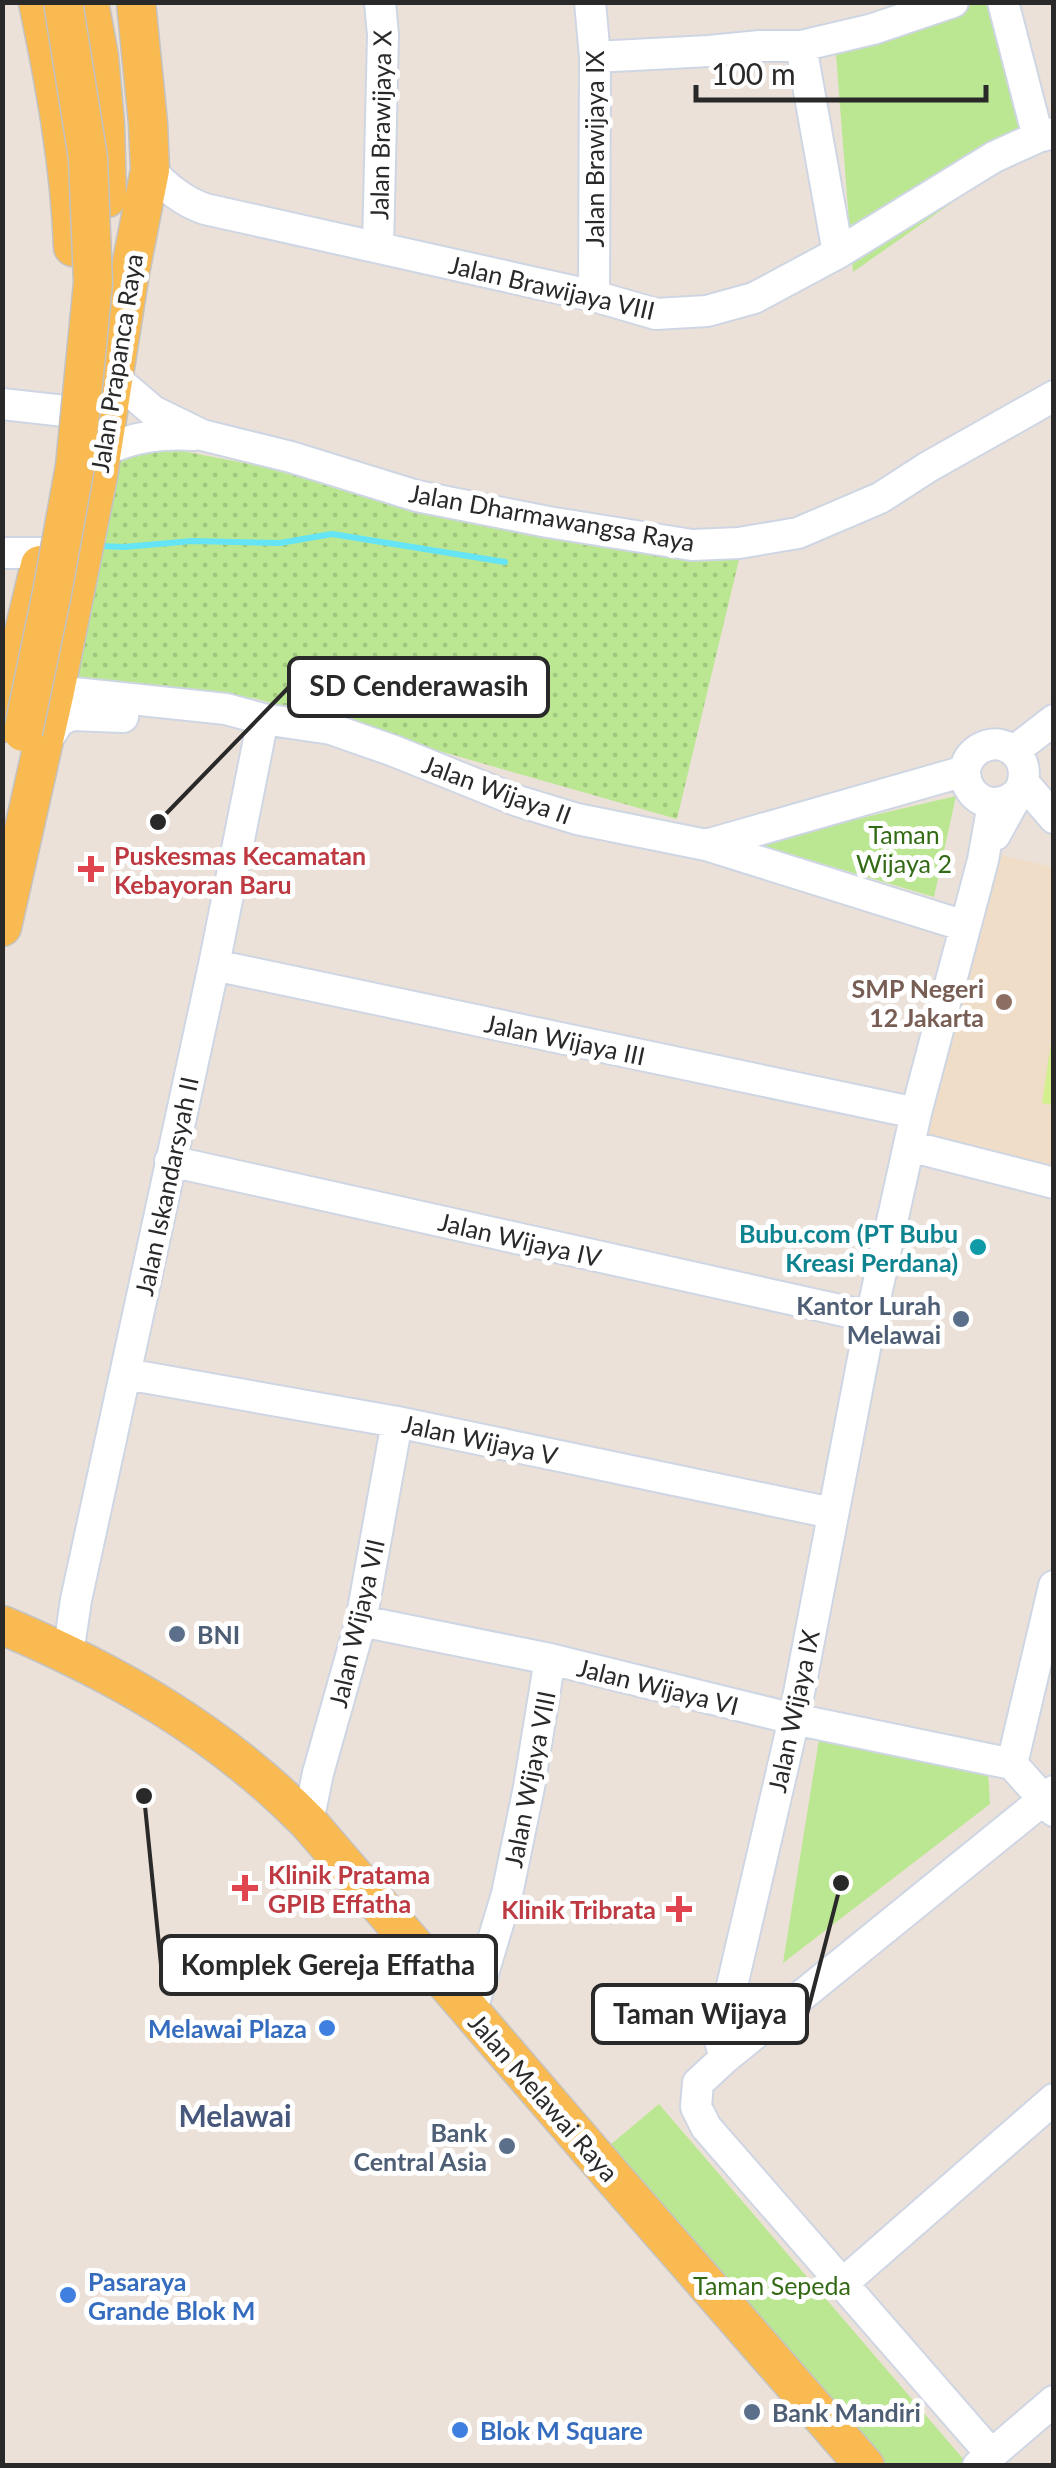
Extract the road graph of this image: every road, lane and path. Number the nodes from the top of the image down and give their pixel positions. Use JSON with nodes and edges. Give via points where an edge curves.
{"nodes":[{"id":1,"x":38,"y":2,"type":"edge"},
{"id":2,"x":63,"y":2,"type":"edge"},
{"id":3,"x":90,"y":2,"type":"edge"},
{"id":4,"x":119,"y":2,"type":"edge"},
{"id":5,"x":136,"y":2,"type":"edge"},
{"id":6,"x":380,"y":2,"type":"edge"},
{"id":7,"x":590,"y":2,"type":"edge"},
{"id":8,"x":952,"y":2,"type":"edge"},
{"id":9,"x":1003,"y":2,"type":"edge"},
{"id":10,"x":801,"y":46,"type":"junction"},
{"id":11,"x":595,"y":57,"type":"junction"},
{"id":12,"x":1046,"y":135,"type":"edge"},
{"id":13,"x":150,"y":170,"type":"junction"},
{"id":14,"x":192,"y":204,"type":"junction"},
{"id":15,"x":135,"y":223,"type":"junction"},
{"id":16,"x":378,"y":247,"type":"junction"},
{"id":17,"x":838,"y":253,"type":"junction"},
{"id":18,"x":594,"y":296,"type":"junction"},
{"id":19,"x":70,"y":372,"type":"junction"},
{"id":20,"x":113,"y":377,"type":"junction"},
{"id":21,"x":1054,"y":396,"type":"edge"},
{"id":22,"x":2,"y":404,"type":"edge"},
{"id":23,"x":65,"y":411,"type":"junction"},
{"id":24,"x":202,"y":436,"type":"junction"},
{"id":25,"x":102,"y":451,"type":"junction"},
{"id":26,"x":2,"y":553,"type":"edge"},
{"id":27,"x":42,"y":554,"type":"junction"},
{"id":28,"x":4,"y":708,"type":"edge"},
{"id":29,"x":48,"y":720,"type":"junction"},
{"id":30,"x":1054,"y":720,"type":"edge"},
{"id":31,"x":272,"y":722,"type":"junction"},
{"id":32,"x":1014,"y":751,"type":"junction"},
{"id":33,"x":965,"y":771,"type":"junction"},
{"id":34,"x":1012,"y":793,"type":"junction"},
{"id":35,"x":1054,"y":818,"type":"edge"},
{"id":36,"x":2,"y":829,"type":"edge"},
{"id":37,"x":706,"y":845,"type":"junction"},
{"id":38,"x":964,"y":926,"type":"junction"},
{"id":39,"x":2,"y":927,"type":"edge"},
{"id":40,"x":214,"y":964,"type":"junction"},
{"id":41,"x":916,"y":1113,"type":"junction"},
{"id":42,"x":909,"y":1146,"type":"junction"},
{"id":43,"x":170,"y":1161,"type":"junction"},
{"id":44,"x":1054,"y":1183,"type":"edge"},
{"id":45,"x":871,"y":1317,"type":"junction"},
{"id":46,"x":126,"y":1374,"type":"junction"},
{"id":47,"x":397,"y":1422,"type":"junction"},
{"id":48,"x":832,"y":1513,"type":"junction"},
{"id":49,"x":1054,"y":1586,"type":"edge"},
{"id":50,"x":362,"y":1621,"type":"junction"},
{"id":51,"x":2,"y":1625,"type":"edge"},
{"id":52,"x":68,"y":1654,"type":"junction"},
{"id":53,"x":550,"y":1660,"type":"junction"},
{"id":54,"x":794,"y":1719,"type":"junction"},
{"id":55,"x":1012,"y":1764,"type":"junction"},
{"id":56,"x":1050,"y":1801,"type":"edge"},
{"id":57,"x":308,"y":1822,"type":"junction"},
{"id":58,"x":471,"y":2013,"type":"junction"},
{"id":59,"x":725,"y":2058,"type":"junction"},
{"id":60,"x":1054,"y":2099,"type":"edge"},
{"id":61,"x":842,"y":2284,"type":"junction"},
{"id":62,"x":1054,"y":2401,"type":"edge"},
{"id":63,"x":984,"y":2460,"type":"edge"},
{"id":64,"x":865,"y":2466,"type":"edge"}],
"edges":[{"from":1,"to":19,"type":"main road","name":"Jalan Prapanca Raya","via":[[72,205]]},
{"from":2,"to":36,"type":"main road","bridge":true,"via":[[88,158],[93,283],[74,466]]},
{"from":3,"to":19,"type":"main road","via":[[100,56],[110,268],[94,330]]},
{"from":4,"to":15,"type":"main road","via":[[135,125]]},
{"from":5,"to":13,"type":"main road","name":"Jalan Prapanca Raya"},
{"from":6,"to":16,"type":"street","name":"Jalan Brawijaya X"},
{"from":7,"to":11,"type":"street","name":"Jalan Brawijaya IX"},
{"from":8,"to":10,"type":"street"},
{"from":9,"to":12,"type":"street"},
{"from":10,"to":11,"type":"street"},
{"from":10,"to":17,"type":"street"},
{"from":11,"to":18,"type":"street","name":"Jalan Brawijaya IX"},
{"from":12,"to":17,"type":"street","name":"Jalan Brawijaya VIII","via":[[980,166]]},
{"from":13,"to":14,"type":"street","name":"Jalan Brawijaya VIII"},
{"from":13,"to":15,"type":"main road","name":"Jalan Prapanca Raya"},
{"from":14,"to":15,"type":"street"},
{"from":14,"to":16,"type":"street","name":"Jalan Brawijaya VIII"},
{"from":15,"to":20,"type":"main road","name":"Jalan Prapanca Raya"},
{"from":16,"to":18,"type":"street","name":"Jalan Brawijaya VIII"},
{"from":17,"to":18,"type":"street","name":"Jalan Brawijaya VIII","via":[[754,298],[708,311],[656,314]]},
{"from":19,"to":23,"type":"main road","name":"Jalan Prapanca Raya"},
{"from":20,"to":24,"type":"street","name":"Jalan Dharmawangsa Raya","via":[[153,411]]},
{"from":20,"to":25,"type":"main road","name":"Jalan Prapanca Raya"},
{"from":21,"to":24,"type":"street","name":"Jalan Dharmawangsa Raya","via":[[880,498],[798,533],[692,545],[418,496]]},
{"from":22,"to":23,"type":"street"},
{"from":23,"to":27,"type":"main road","name":"Jalan Prapanca Raya"},
{"from":24,"to":25,"type":"street","name":"Jalan Dharmawangsa Raya","via":[[150,435]]},
{"from":25,"to":29,"type":"main road","name":"Jalan Prapanca Raya"},
{"from":26,"to":27,"type":"street"},
{"from":27,"to":28,"type":"main road","name":"Jalan Prapanca Raya"},
{"from":28,"to":29,"type":"main road"},
{"from":29,"to":31,"type":"street","name":"Jalan Wijaya II","via":[[72,714]]},
{"from":29,"to":31,"type":"street","name":"Jalan Wijaya II","via":[[226,709]]},
{"from":29,"to":39,"type":"main road","name":"Jalan Prapanca Raya"},
{"from":30,"to":32,"type":"street"},
{"from":31,"to":37,"type":"street","name":"Jalan Wijaya II","via":[[331,729],[576,819]]},
{"from":31,"to":40,"type":"street","name":"Jalan Iskandarsyah II"},
{"from":32,"to":33,"type":"street","via":[[986,746]]},
{"from":32,"to":34,"type":"street","via":[[1024,766]]},
{"from":33,"to":34,"type":"street","via":[[972,793],[982,800]]},
{"from":33,"to":37,"type":"street","name":"Jalan Wijaya II"},
{"from":34,"to":35,"type":"street"},
{"from":34,"to":38,"type":"street","name":"Jalan Wijaya IX"},
{"from":37,"to":38,"type":"street","name":"Jalan Wijaya II"},
{"from":38,"to":41,"type":"street","name":"Jalan Wijaya IX"},
{"from":40,"to":41,"type":"street","name":"Jalan Wijaya III"},
{"from":40,"to":43,"type":"street","name":"Jalan Iskandarsyah II"},
{"from":41,"to":42,"type":"street","name":"Jalan Wijaya IX"},
{"from":42,"to":44,"type":"street"},
{"from":42,"to":45,"type":"street","name":"Jalan Wijaya IX"},
{"from":43,"to":45,"type":"street","name":"Jalan Wijaya IV"},
{"from":43,"to":46,"type":"street","name":"Jalan Iskandarsyah II"},
{"from":45,"to":48,"type":"street","name":"Jalan Wijaya IX"},
{"from":46,"to":47,"type":"street","name":"Jalan Wijaya V"},
{"from":46,"to":52,"type":"street","name":"Jalan Iskandarsyah II"},
{"from":47,"to":48,"type":"street","name":"Jalan Wijaya V"},
{"from":47,"to":50,"type":"street","name":"Jalan Wijaya VII"},
{"from":48,"to":54,"type":"street","name":"Jalan Wijaya IX"},
{"from":49,"to":55,"type":"street"},
{"from":50,"to":53,"type":"street","name":"Jalan Wijaya VI"},
{"from":50,"to":57,"type":"street","name":"Jalan Wijaya VII"},
{"from":51,"to":52,"type":"main road","name":"Jalan Melawai Raya"},
{"from":52,"to":57,"type":"main road","name":"Jalan Melawai Raya","via":[[167,1707],[242,1760]]},
{"from":53,"to":54,"type":"street","name":"Jalan Wijaya VI"},
{"from":53,"to":58,"type":"street","name":"Jalan Wijaya VIII","via":[[507,1894]]},
{"from":54,"to":55,"type":"street","name":"Jalan Wijaya VI"},
{"from":54,"to":59,"type":"street","name":"Jalan Wijaya IX","via":[[722,2029]]},
{"from":55,"to":56,"type":"street"},
{"from":56,"to":59,"type":"street"},
{"from":57,"to":58,"type":"main road","name":"Jalan Melawai Raya"},
{"from":58,"to":64,"type":"main road","name":"Jalan Melawai Raya"},
{"from":59,"to":61,"type":"street","via":[[698,2083],[696,2106],[706,2128]]},
{"from":60,"to":61,"type":"street"},
{"from":61,"to":63,"type":"street"},
{"from":62,"to":63,"type":"street"}]}
